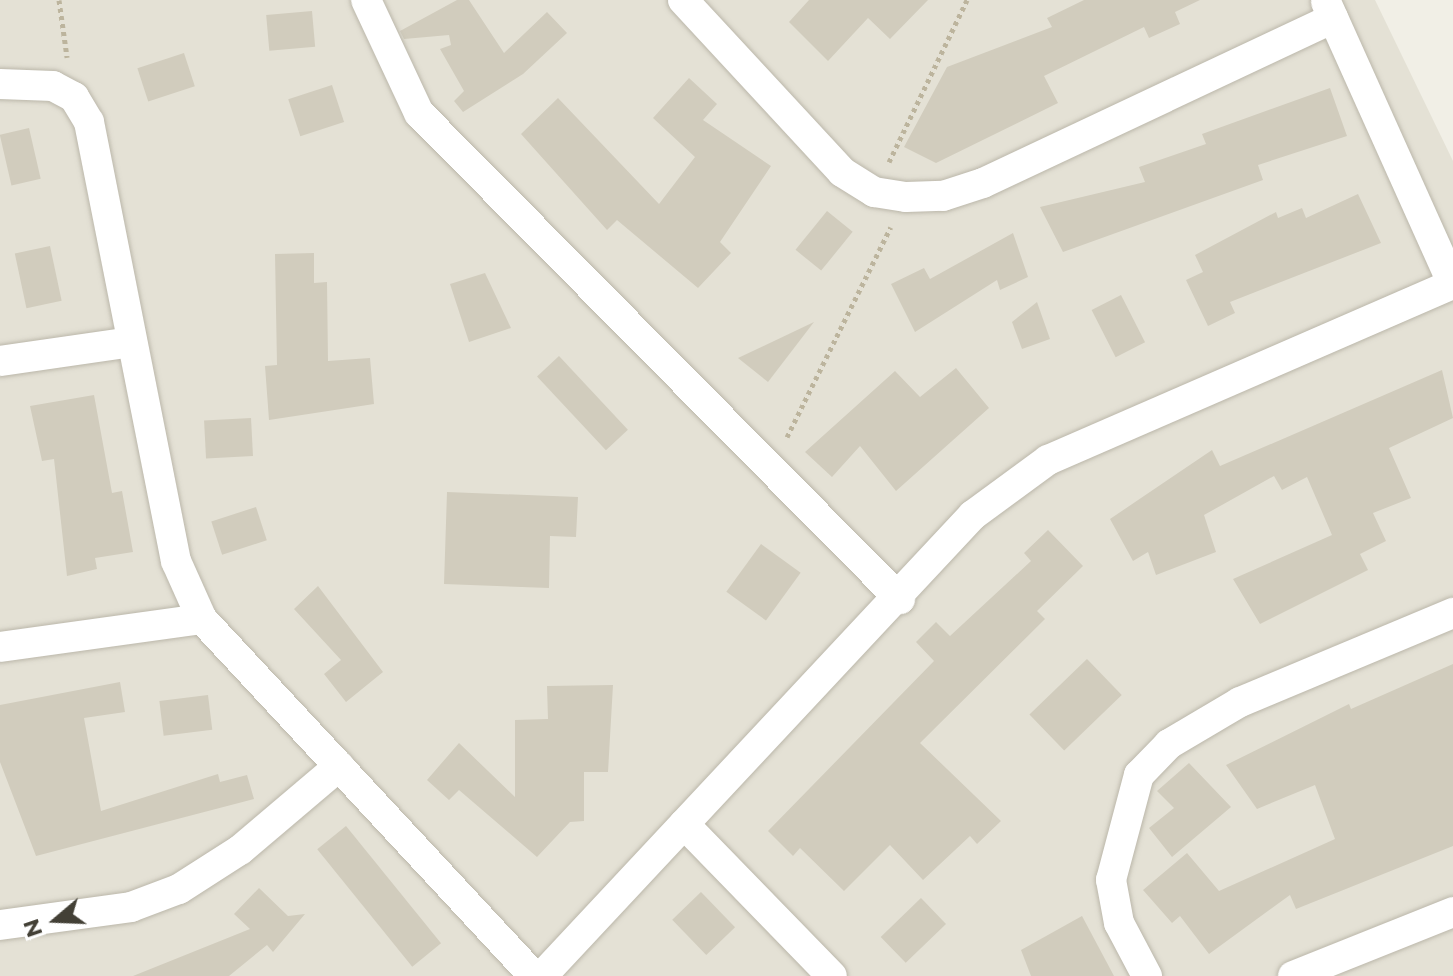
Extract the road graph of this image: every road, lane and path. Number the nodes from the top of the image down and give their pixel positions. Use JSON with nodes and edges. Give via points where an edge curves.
{"nodes":[{"id":1,"x":59,"y":0,"type":"edge"},
{"id":2,"x":366,"y":0,"type":"edge"},
{"id":3,"x":683,"y":0,"type":"edge"},
{"id":4,"x":967,"y":0,"type":"edge"},
{"id":5,"x":1329,"y":9,"type":"edge"},
{"id":6,"x":0,"y":84,"type":"edge"},
{"id":7,"x":74,"y":97,"type":"junction"},
{"id":8,"x":874,"y":192,"type":"junction"},
{"id":9,"x":906,"y":197,"type":"junction"},
{"id":10,"x":1453,"y":284,"type":"edge"},
{"id":11,"x":132,"y":342,"type":"junction"},
{"id":12,"x":0,"y":361,"type":"edge"},
{"id":13,"x":771,"y":468,"type":"junction"},
{"id":14,"x":900,"y":599,"type":"junction"},
{"id":15,"x":1453,"y":613,"type":"edge"},
{"id":16,"x":202,"y":619,"type":"junction"},
{"id":17,"x":0,"y":647,"type":"edge"},
{"id":18,"x":339,"y":766,"type":"junction"},
{"id":19,"x":684,"y":824,"type":"junction"},
{"id":20,"x":1453,"y":914,"type":"edge"},
{"id":21,"x":0,"y":925,"type":"edge"},
{"id":22,"x":534,"y":976,"type":"edge"},
{"id":23,"x":542,"y":976,"type":"edge"},
{"id":24,"x":832,"y":976,"type":"edge"},
{"id":25,"x":1147,"y":976,"type":"edge"},
{"id":26,"x":1293,"y":976,"type":"edge"}],
"edges":[{"from":1,"to":7,"type":"path"},
{"from":2,"to":13,"type":"street","via":[[419,113]]},
{"from":3,"to":8,"type":"street","via":[[842,172]]},
{"from":4,"to":8,"type":"path"},
{"from":5,"to":9,"type":"street","via":[[983,183],[943,196]]},
{"from":5,"to":10,"type":"street"},
{"from":6,"to":7,"type":"street","via":[[26,80]]},
{"from":7,"to":11,"type":"street","via":[[89,122]]},
{"from":8,"to":9,"type":"street"},
{"from":9,"to":13,"type":"path"},
{"from":10,"to":14,"type":"street","via":[[1048,460],[973,515]]},
{"from":11,"to":12,"type":"street"},
{"from":11,"to":16,"type":"street","via":[[176,561]]},
{"from":13,"to":14,"type":"street"},
{"from":14,"to":19,"type":"street"},
{"from":15,"to":25,"type":"street","via":[[1240,702],[1169,744],[1139,775],[1111,880],[1119,923]]},
{"from":16,"to":17,"type":"street"},
{"from":16,"to":18,"type":"street"},
{"from":18,"to":21,"type":"street","via":[[240,850],[179,889],[131,907]]},
{"from":18,"to":22,"type":"street"},
{"from":19,"to":23,"type":"street"},
{"from":19,"to":24,"type":"street"},
{"from":20,"to":26,"type":"street"}]}
